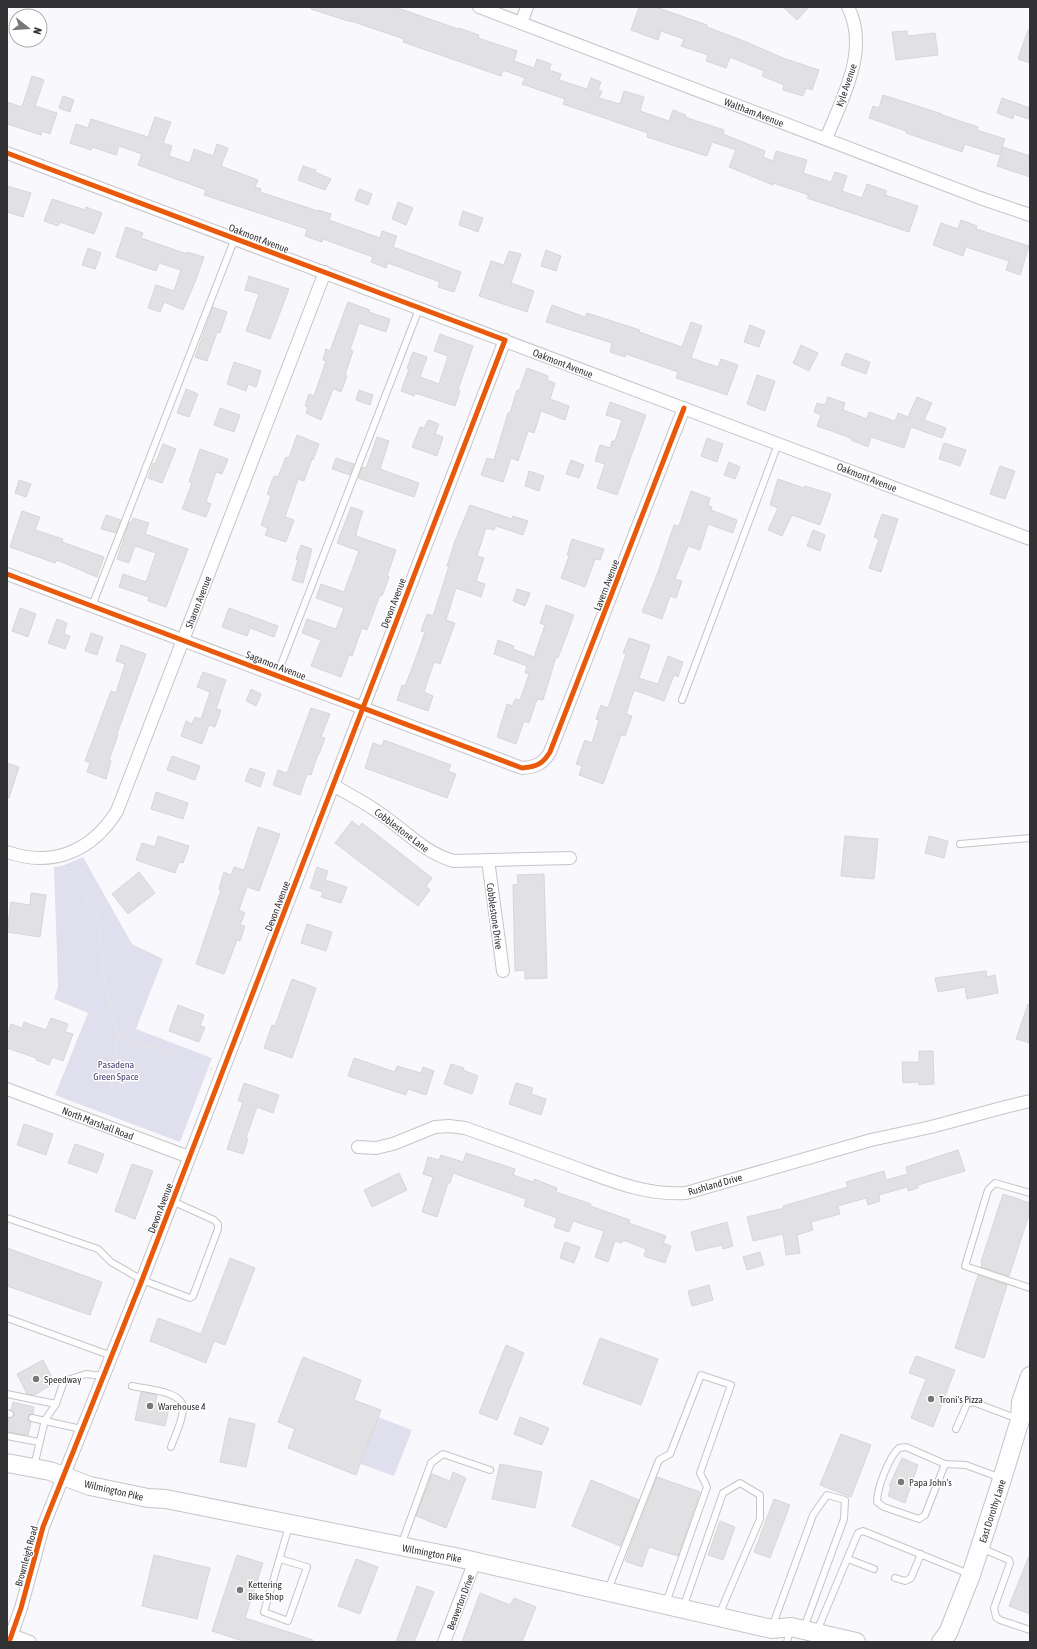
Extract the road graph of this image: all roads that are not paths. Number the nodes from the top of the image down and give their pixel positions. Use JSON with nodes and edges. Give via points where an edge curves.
{"nodes":[{"id":1,"x":479,"y":7,"type":"edge"},
{"id":2,"x":528,"y":7,"type":"edge"},
{"id":3,"x":848,"y":7,"type":"edge"},
{"id":4,"x":521,"y":23,"type":"junction"},
{"id":5,"x":826,"y":139,"type":"junction"},
{"id":6,"x":7,"y":153,"type":"edge"},
{"id":7,"x":1030,"y":215,"type":"edge"},
{"id":8,"x":235,"y":238,"type":"junction"},
{"id":9,"x":325,"y":272,"type":"junction"},
{"id":10,"x":419,"y":309,"type":"junction"},
{"id":11,"x":505,"y":340,"type":"junction"},
{"id":12,"x":684,"y":408,"type":"junction"},
{"id":13,"x":778,"y":444,"type":"junction"},
{"id":14,"x":1030,"y":539,"type":"edge"},
{"id":15,"x":7,"y":574,"type":"edge"},
{"id":16,"x":92,"y":606,"type":"junction"},
{"id":17,"x":183,"y":640,"type":"junction"},
{"id":18,"x":277,"y":675,"type":"junction"},
{"id":19,"x":682,"y":700,"type":"dead end"},
{"id":20,"x":363,"y":708,"type":"junction"},
{"id":21,"x":540,"y":764,"type":"joint"},
{"id":22,"x":333,"y":785,"type":"junction"},
{"id":23,"x":1030,"y":838,"type":"edge"},
{"id":24,"x":960,"y":844,"type":"dead end"},
{"id":25,"x":7,"y":852,"type":"edge"},
{"id":26,"x":570,"y":858,"type":"dead end"},
{"id":27,"x":488,"y":860,"type":"junction"},
{"id":28,"x":503,"y":971,"type":"dead end"},
{"id":29,"x":7,"y":1089,"type":"edge"},
{"id":30,"x":1030,"y":1101,"type":"edge"},
{"id":31,"x":358,"y":1147,"type":"dead end"},
{"id":32,"x":189,"y":1157,"type":"junction"},
{"id":33,"x":1030,"y":1193,"type":"edge"},
{"id":34,"x":172,"y":1201,"type":"junction"},
{"id":35,"x":7,"y":1218,"type":"edge"},
{"id":36,"x":142,"y":1280,"type":"junction"},
{"id":37,"x":1030,"y":1288,"type":"edge"},
{"id":38,"x":7,"y":1318,"type":"edge"},
{"id":39,"x":112,"y":1356,"type":"junction"},
{"id":40,"x":104,"y":1376,"type":"junction"},
{"id":41,"x":1030,"y":1376,"type":"edge"},
{"id":42,"x":132,"y":1386,"type":"dead end"},
{"id":43,"x":7,"y":1394,"type":"edge"},
{"id":44,"x":1026,"y":1403,"type":"edge"},
{"id":45,"x":56,"y":1404,"type":"junction"},
{"id":46,"x":32,"y":1418,"type":"dead end"},
{"id":47,"x":45,"y":1420,"type":"junction"},
{"id":48,"x":1020,"y":1420,"type":"junction"},
{"id":49,"x":81,"y":1429,"type":"junction"},
{"id":50,"x":956,"y":1429,"type":"dead end"},
{"id":51,"x":7,"y":1436,"type":"edge"},
{"id":52,"x":39,"y":1442,"type":"junction"},
{"id":53,"x":171,"y":1447,"type":"dead end"},
{"id":54,"x":7,"y":1463,"type":"edge"},
{"id":55,"x":945,"y":1464,"type":"junction"},
{"id":56,"x":34,"y":1468,"type":"junction"},
{"id":57,"x":490,"y":1470,"type":"dead end"},
{"id":58,"x":63,"y":1476,"type":"junction"},
{"id":59,"x":1002,"y":1479,"type":"junction"},
{"id":60,"x":290,"y":1524,"type":"junction"},
{"id":61,"x":400,"y":1547,"type":"junction"},
{"id":62,"x":979,"y":1548,"type":"junction"},
{"id":63,"x":921,"y":1554,"type":"junction"},
{"id":64,"x":280,"y":1559,"type":"junction"},
{"id":65,"x":848,"y":1559,"type":"junction"},
{"id":66,"x":475,"y":1561,"type":"junction"},
{"id":67,"x":874,"y":1569,"type":"dead end"},
{"id":68,"x":971,"y":1575,"type":"junction"},
{"id":69,"x":895,"y":1578,"type":"dead end"},
{"id":70,"x":607,"y":1591,"type":"junction"},
{"id":71,"x":674,"y":1606,"type":"junction"},
{"id":72,"x":718,"y":1616,"type":"junction"},
{"id":73,"x":772,"y":1629,"type":"junction"},
{"id":74,"x":1030,"y":1630,"type":"edge"},
{"id":75,"x":799,"y":1633,"type":"edge"},
{"id":76,"x":10,"y":1638,"type":"edge"},
{"id":77,"x":30,"y":1642,"type":"edge"},
{"id":78,"x":444,"y":1642,"type":"edge"},
{"id":79,"x":856,"y":1642,"type":"edge"},
{"id":80,"x":941,"y":1642,"type":"edge"}],
"edges":[{"from":1,"to":4,"type":"street","name":"Waltham Avenue"},
{"from":2,"to":4,"type":"street"},
{"from":3,"to":5,"type":"street","name":"Kyle Avenue","via":[[853,16],[856,32],[854,64]]},
{"from":4,"to":5,"type":"street","name":"Waltham Avenue"},
{"from":5,"to":7,"type":"street","name":"Waltham Avenue"},
{"from":6,"to":8,"type":"street","name":"Oakmont Avenue"},
{"from":8,"to":9,"type":"street","name":"Oakmont Avenue"},
{"from":8,"to":16,"type":"lane"},
{"from":9,"to":10,"type":"street","name":"Oakmont Avenue"},
{"from":9,"to":17,"type":"street","name":"Sharon Avenue"},
{"from":10,"to":11,"type":"street","name":"Oakmont Avenue"},
{"from":10,"to":18,"type":"lane"},
{"from":11,"to":12,"type":"street","name":"Oakmont Avenue"},
{"from":11,"to":20,"type":"street","name":"Devon Avenue"},
{"from":12,"to":13,"type":"street","name":"Oakmont Avenue"},
{"from":12,"to":21,"type":"street","name":"Lavern Avenue","via":[[550,752]]},
{"from":13,"to":14,"type":"street","name":"Oakmont Avenue"},
{"from":13,"to":19,"type":"lane"},
{"from":15,"to":16,"type":"street","name":"Sagamon Avenue"},
{"from":16,"to":17,"type":"street","name":"Sagamon Avenue"},
{"from":17,"to":18,"type":"street","name":"Sagamon Avenue"},
{"from":17,"to":25,"type":"street","name":"Sharon Avenue","via":[[117,811],[108,826],[79,849],[57,857],[28,857]]},
{"from":18,"to":20,"type":"street","name":"Sagamon Avenue"},
{"from":20,"to":21,"type":"street","name":"Sagamon Avenue","via":[[522,768]]},
{"from":20,"to":22,"type":"street","name":"Devon Avenue"},
{"from":22,"to":27,"type":"street","name":"Cobblestone Lane","via":[[378,811],[432,853],[454,861]]},
{"from":22,"to":32,"type":"street","name":"Devon Avenue"},
{"from":23,"to":24,"type":"lane"},
{"from":26,"to":27,"type":"street","name":"Cobblestone Lane"},
{"from":27,"to":28,"type":"street","name":"Cobblestone Drive"},
{"from":29,"to":32,"type":"street","name":"North Marshall Road"},
{"from":30,"to":31,"type":"street","name":"Rushland Drive","via":[[864,1142],[686,1193],[669,1194],[644,1190],[612,1181],[465,1128],[435,1128],[393,1144],[376,1148]]},
{"from":32,"to":34,"type":"street","name":"Devon Avenue"},
{"from":33,"to":37,"type":"lane","via":[[995,1183],[988,1190],[965,1266]]},
{"from":34,"to":36,"type":"street","name":"Devon Avenue"},
{"from":34,"to":36,"type":"lane","via":[[218,1224],[193,1296],[190,1298]]},
{"from":35,"to":36,"type":"lane","via":[[98,1249],[111,1262]]},
{"from":36,"to":39,"type":"street","name":"Devon Avenue"},
{"from":38,"to":39,"type":"lane"},
{"from":39,"to":40,"type":"street","name":"Devon Avenue"},
{"from":40,"to":45,"type":"lane","via":[[86,1374],[64,1381]]},
{"from":40,"to":49,"type":"street","name":"Devon Avenue"},
{"from":41,"to":44,"type":"main road","name":"East Dorothy Lane"},
{"from":42,"to":53,"type":"lane","via":[[171,1394],[179,1399],[183,1406],[182,1417]]},
{"from":43,"to":45,"type":"lane"},
{"from":44,"to":48,"type":"main road","name":"East Dorothy Lane"},
{"from":45,"to":47,"type":"lane"},
{"from":46,"to":47,"type":"lane"},
{"from":47,"to":49,"type":"lane"},
{"from":47,"to":52,"type":"lane"},
{"from":48,"to":50,"type":"lane","via":[[973,1402],[966,1404]]},
{"from":48,"to":59,"type":"main road","name":"East Dorothy Lane"},
{"from":49,"to":58,"type":"street","name":"Devon Avenue"},
{"from":51,"to":52,"type":"lane"},
{"from":52,"to":56,"type":"lane"},
{"from":54,"to":56,"type":"main road","name":"Wilmington Pike"},
{"from":55,"to":55,"type":"lane","via":[[906,1447],[899,1448],[893,1453],[877,1493],[877,1502],[884,1507],[919,1519],[925,1515]]},
{"from":55,"to":59,"type":"lane","via":[[966,1465]]},
{"from":56,"to":58,"type":"main road","name":"Wilmington Pike"},
{"from":57,"to":61,"type":"lane","via":[[443,1454],[430,1463]]},
{"from":58,"to":60,"type":"main road","name":"Wilmington Pike","via":[[90,1486]]},
{"from":58,"to":76,"type":"street","name":"Brownleigh Road","via":[[43,1527]]},
{"from":59,"to":62,"type":"main road","name":"East Dorothy Lane"},
{"from":60,"to":61,"type":"main road","name":"Wilmington Pike"},
{"from":60,"to":64,"type":"lane"},
{"from":61,"to":66,"type":"main road","name":"Wilmington Pike"},
{"from":62,"to":68,"type":"main road","name":"East Dorothy Lane"},
{"from":62,"to":74,"type":"lane","via":[[1010,1560],[994,1608],[996,1617]]},
{"from":63,"to":65,"type":"lane","via":[[863,1531],[858,1533]]},
{"from":63,"to":68,"type":"lane"},
{"from":63,"to":69,"type":"lane","via":[[911,1578],[905,1581]]},
{"from":64,"to":64,"type":"lane","via":[[264,1612],[288,1621],[307,1567]]},
{"from":65,"to":67,"type":"lane"},
{"from":65,"to":75,"type":"lane"},
{"from":66,"to":70,"type":"main road","name":"Wilmington Pike"},
{"from":66,"to":78,"type":"street","name":"Beaverton Drive"},
{"from":68,"to":80,"type":"main road","name":"East Dorothy Lane","via":[[948,1633]]},
{"from":70,"to":71,"type":"main road","name":"Wilmington Pike"},
{"from":70,"to":71,"type":"lane","via":[[659,1460],[670,1454],[701,1375],[731,1385],[700,1473],[707,1487]]},
{"from":71,"to":72,"type":"main road","name":"Wilmington Pike"},
{"from":71,"to":72,"type":"lane","via":[[723,1494],[740,1483],[760,1494],[760,1519]]},
{"from":72,"to":73,"type":"main road","name":"Wilmington Pike"},
{"from":73,"to":75,"type":"main road","name":"Wilmington Pike"},
{"from":73,"to":75,"type":"lane","via":[[813,1515],[827,1495],[845,1500],[844,1519]]},
{"from":75,"to":79,"type":"main road","name":"Wilmington Pike"},
{"from":76,"to":77,"type":"street"}]}
